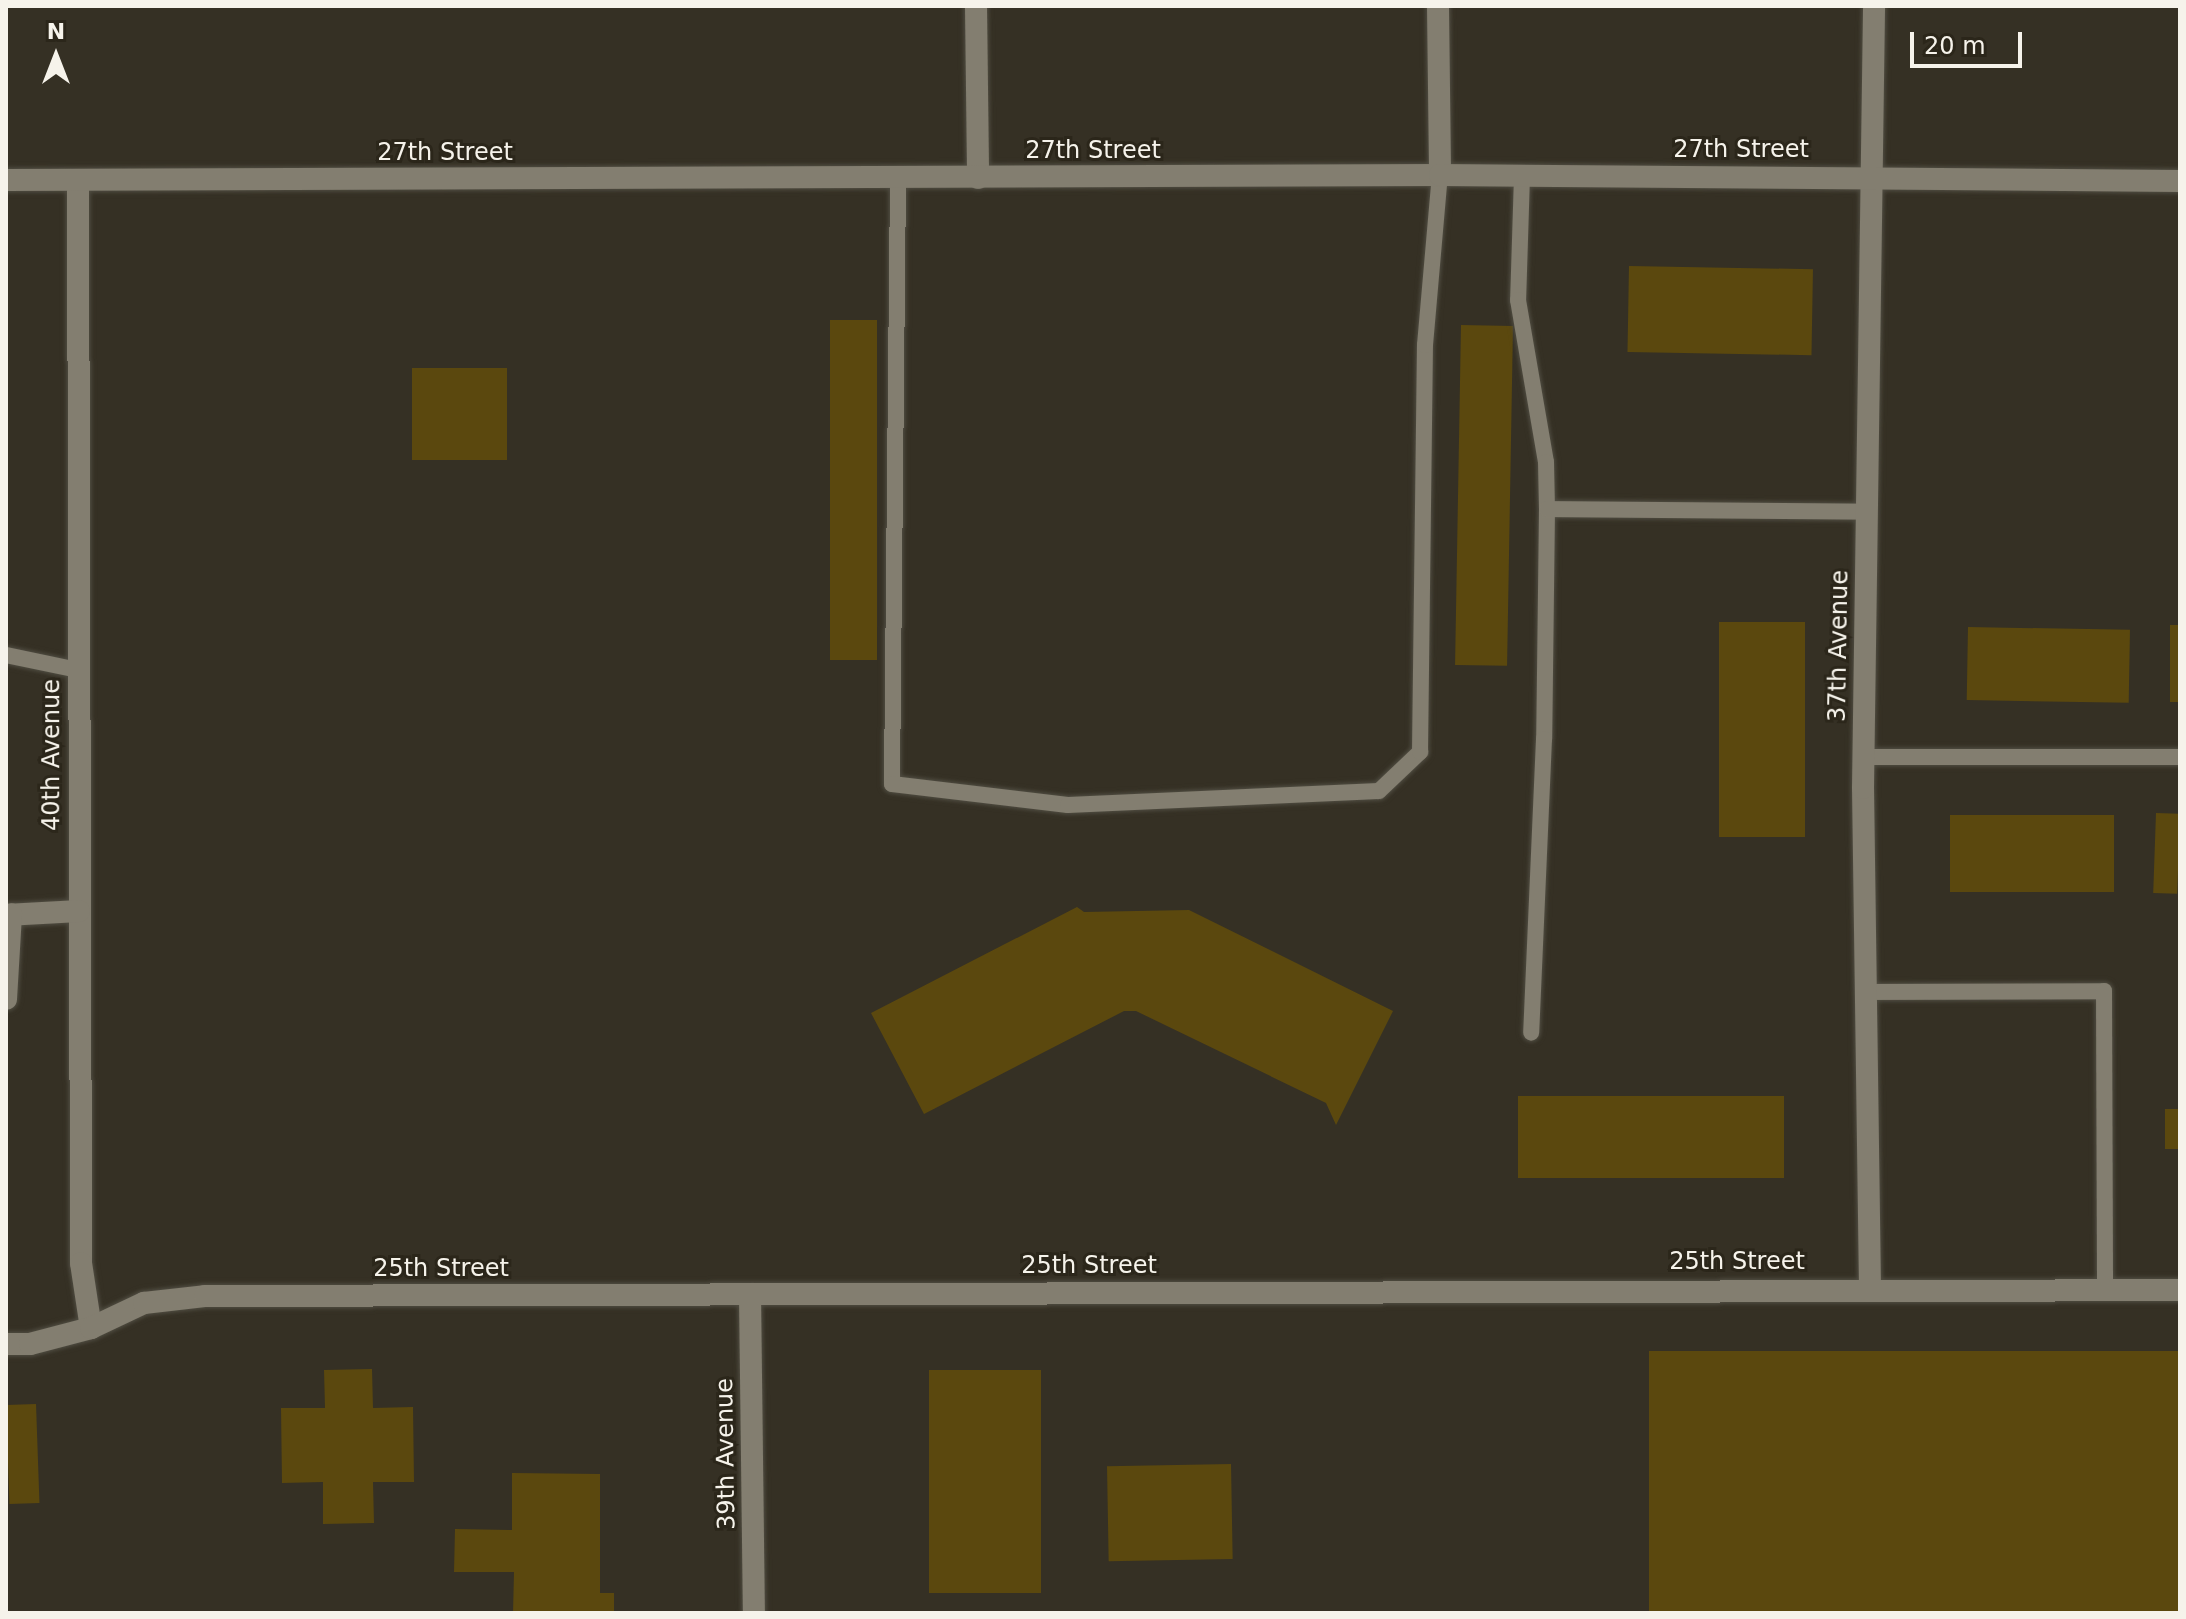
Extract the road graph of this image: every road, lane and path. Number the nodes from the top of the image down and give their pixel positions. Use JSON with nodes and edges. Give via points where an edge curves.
{"nodes":[{"id":1,"x":976,"y":6,"type":"edge"},
{"id":2,"x":1438,"y":6,"type":"edge"},
{"id":3,"x":1874,"y":6,"type":"edge"},
{"id":4,"x":1440,"y":175,"type":"junction"},
{"id":5,"x":1522,"y":176,"type":"junction"},
{"id":6,"x":1873,"y":176,"type":"junction"},
{"id":7,"x":898,"y":178,"type":"junction"},
{"id":8,"x":978,"y":178,"type":"junction"},
{"id":9,"x":6,"y":180,"type":"edge"},
{"id":10,"x":78,"y":180,"type":"junction"},
{"id":11,"x":2180,"y":181,"type":"edge"},
{"id":12,"x":1547,"y":509,"type":"junction"},
{"id":13,"x":1867,"y":512,"type":"junction"},
{"id":14,"x":6,"y":655,"type":"edge"},
{"id":15,"x":78,"y":670,"type":"junction"},
{"id":16,"x":1863,"y":757,"type":"junction"},
{"id":17,"x":2180,"y":757,"type":"edge"},
{"id":18,"x":79,"y":911,"type":"junction"},
{"id":19,"x":8,"y":915,"type":"edge"},
{"id":20,"x":1866,"y":992,"type":"junction"},
{"id":21,"x":6,"y":999,"type":"edge"},
{"id":22,"x":1531,"y":1033,"type":"dead end"},
{"id":23,"x":1870,"y":1288,"type":"junction"},
{"id":24,"x":2105,"y":1289,"type":"junction"},
{"id":25,"x":2180,"y":1290,"type":"edge"},
{"id":26,"x":750,"y":1294,"type":"junction"},
{"id":27,"x":91,"y":1328,"type":"junction"},
{"id":28,"x":6,"y":1344,"type":"edge"},
{"id":29,"x":754,"y":1613,"type":"edge"}],
"edges":[{"from":1,"to":8,"type":"street"},
{"from":2,"to":4,"type":"street"},
{"from":3,"to":6,"type":"street","name":"37th Avenue"},
{"from":4,"to":5,"type":"street","name":"27th Street"},
{"from":4,"to":7,"type":"lane","via":[[1425,345],[1420,752],[1379,791],[1068,805],[892,784]]},
{"from":4,"to":8,"type":"street","name":"27th Street"},
{"from":5,"to":6,"type":"street","name":"27th Street"},
{"from":5,"to":12,"type":"lane","via":[[1518,300],[1546,462]]},
{"from":6,"to":11,"type":"street","name":"27th Street"},
{"from":6,"to":13,"type":"street","name":"37th Avenue"},
{"from":7,"to":8,"type":"street","name":"27th Street"},
{"from":7,"to":10,"type":"street","name":"27th Street"},
{"from":9,"to":10,"type":"street","name":"27th Street"},
{"from":10,"to":15,"type":"street","name":"40th Avenue"},
{"from":12,"to":13,"type":"lane"},
{"from":12,"to":22,"type":"lane","via":[[1544,739]]},
{"from":13,"to":16,"type":"street","name":"37th Avenue"},
{"from":14,"to":15,"type":"lane"},
{"from":15,"to":18,"type":"street","name":"40th Avenue"},
{"from":16,"to":17,"type":"lane"},
{"from":16,"to":20,"type":"street","name":"37th Avenue"},
{"from":18,"to":19,"type":"street"},
{"from":18,"to":27,"type":"street","name":"40th Avenue","via":[[81,1263]]},
{"from":19,"to":21,"type":"street"},
{"from":20,"to":23,"type":"street","name":"37th Avenue"},
{"from":20,"to":24,"type":"lane","via":[[2104,991]]},
{"from":23,"to":24,"type":"street","name":"25th Street"},
{"from":23,"to":26,"type":"street","name":"25th Street"},
{"from":24,"to":25,"type":"street","name":"25th Street"},
{"from":26,"to":27,"type":"street","name":"25th Street","via":[[205,1296],[144,1303]]},
{"from":26,"to":29,"type":"street","name":"39th Avenue"},
{"from":27,"to":28,"type":"street","name":"25th Street","via":[[30,1344]]}]}
